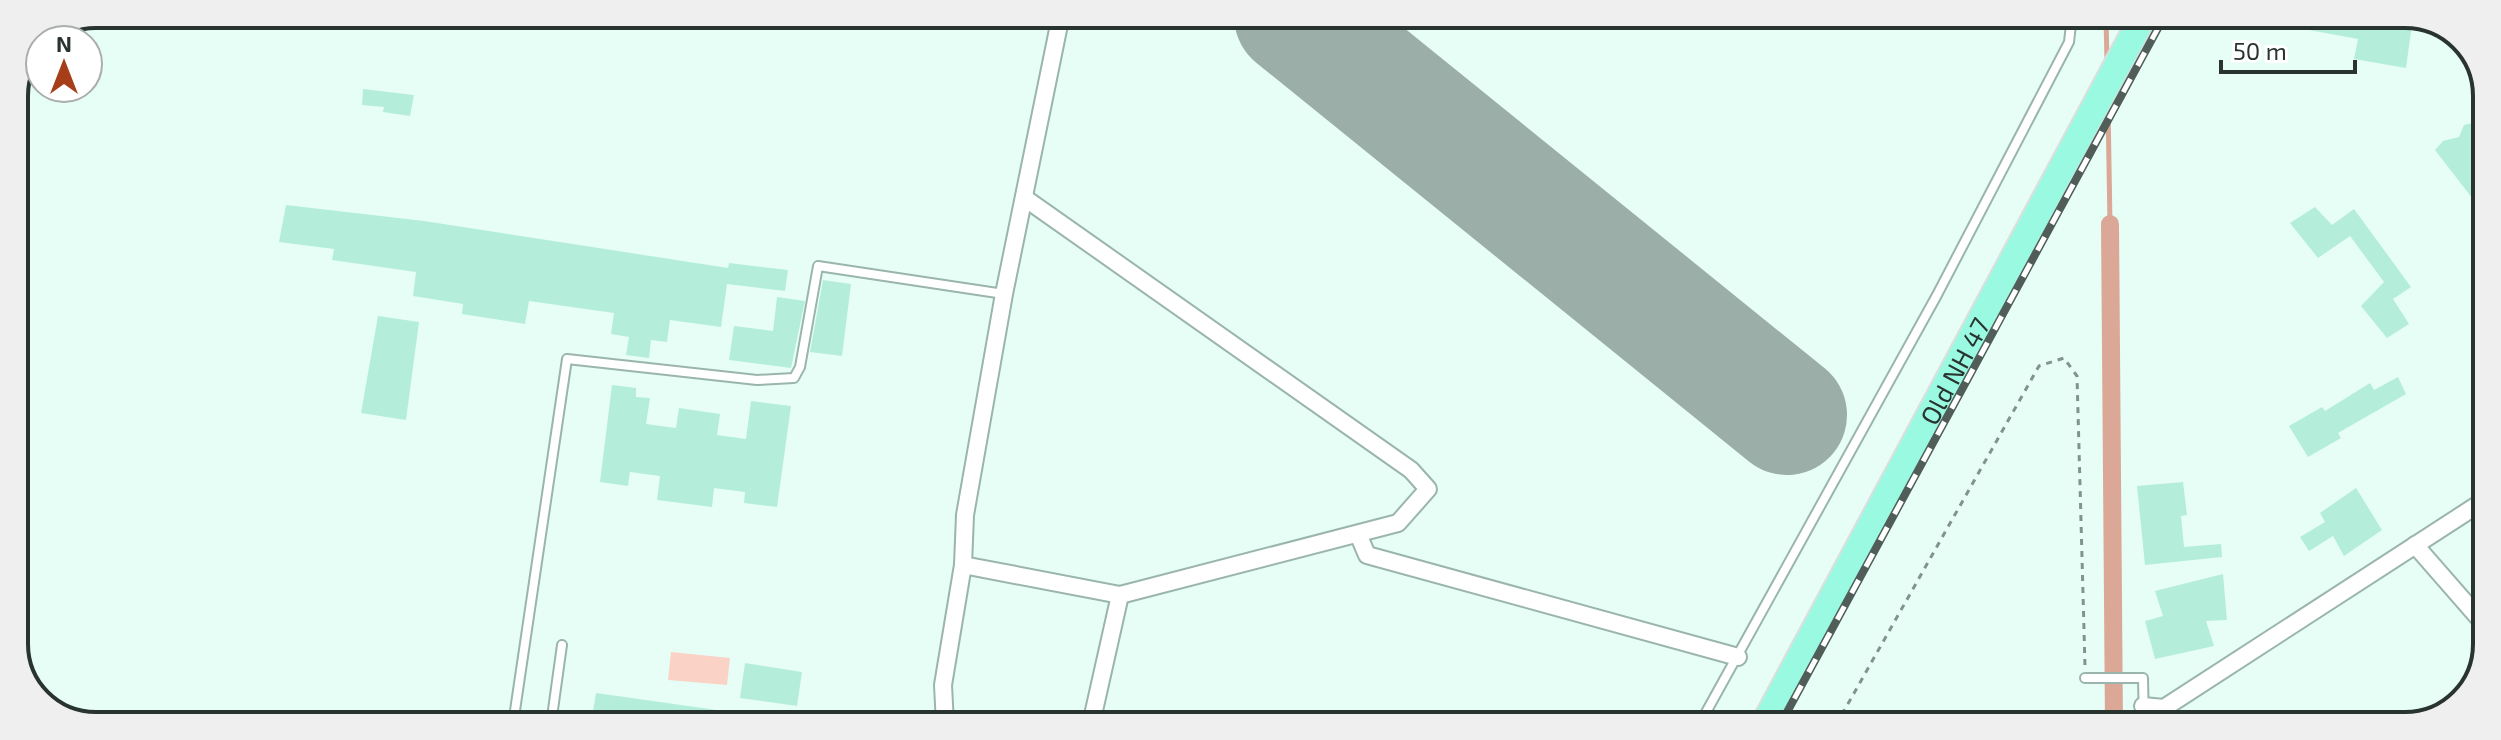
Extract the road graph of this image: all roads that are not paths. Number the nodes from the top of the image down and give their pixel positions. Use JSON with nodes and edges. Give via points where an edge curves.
{"nodes":[{"id":1,"x":1059,"y":28,"type":"edge"},
{"id":2,"x":2071,"y":28,"type":"edge"},
{"id":3,"x":2137,"y":28,"type":"edge"},
{"id":4,"x":1026,"y":199,"type":"junction"},
{"id":5,"x":1004,"y":294,"type":"junction"},
{"id":6,"x":2473,"y":508,"type":"edge"},
{"id":7,"x":1358,"y":534,"type":"junction"},
{"id":8,"x":2415,"y":545,"type":"junction"},
{"id":9,"x":963,"y":565,"type":"junction"},
{"id":10,"x":1120,"y":595,"type":"junction"},
{"id":11,"x":2473,"y":611,"type":"edge"},
{"id":12,"x":562,"y":645,"type":"dead end"},
{"id":13,"x":1738,"y":657,"type":"junction"},
{"id":14,"x":2085,"y":678,"type":"road end"},
{"id":15,"x":2143,"y":706,"type":"junction"},
{"id":16,"x":515,"y":712,"type":"edge"},
{"id":17,"x":553,"y":712,"type":"edge"},
{"id":18,"x":944,"y":712,"type":"edge"},
{"id":19,"x":1094,"y":712,"type":"edge"},
{"id":20,"x":1706,"y":712,"type":"edge"},
{"id":21,"x":1771,"y":712,"type":"edge"},
{"id":22,"x":2143,"y":712,"type":"edge"}],
"edges":[{"from":1,"to":4,"type":"street"},
{"from":2,"to":13,"type":"lane","via":[[2069,42],[1937,295]]},
{"from":3,"to":21,"type":"main road","name":"Old NH 47"},
{"from":4,"to":5,"type":"street"},
{"from":4,"to":7,"type":"street","via":[[1411,470],[1428,489],[1398,523]]},
{"from":5,"to":9,"type":"street","via":[[965,515]]},
{"from":5,"to":16,"type":"lane","via":[[818,266],[794,378],[757,380],[567,359]]},
{"from":6,"to":8,"type":"street"},
{"from":7,"to":10,"type":"street"},
{"from":7,"to":13,"type":"street","via":[[1367,555]]},
{"from":8,"to":11,"type":"street"},
{"from":8,"to":15,"type":"street","via":[[2164,708]]},
{"from":9,"to":10,"type":"street"},
{"from":9,"to":18,"type":"street","via":[[943,685]]},
{"from":10,"to":19,"type":"street"},
{"from":12,"to":17,"type":"lane"},
{"from":13,"to":20,"type":"lane"},
{"from":14,"to":15,"type":"lane","via":[[2143,678]]},
{"from":15,"to":22,"type":"lane"}]}
